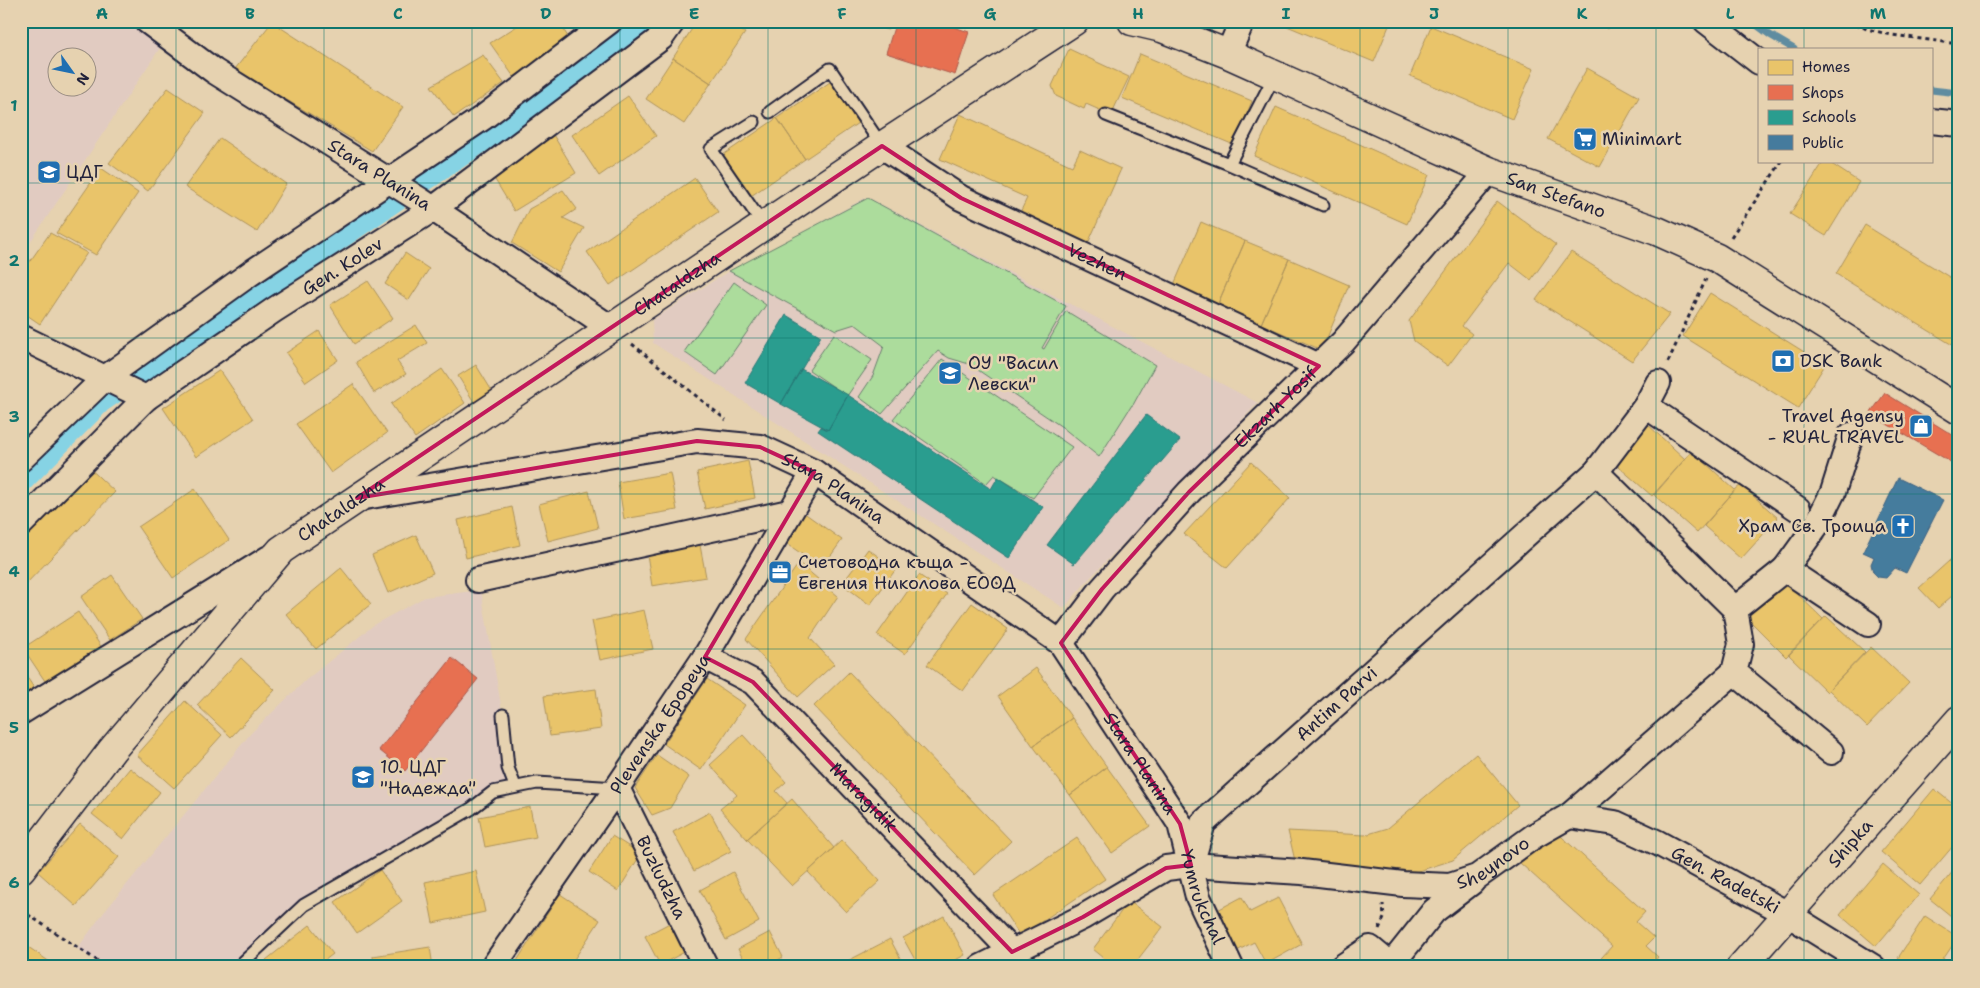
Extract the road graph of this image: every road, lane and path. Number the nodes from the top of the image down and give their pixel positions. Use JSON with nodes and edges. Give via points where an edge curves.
{"nodes":[{"id":1,"x":147,"y":21,"type":"edge"},
{"id":2,"x":610,"y":21,"type":"edge"},
{"id":3,"x":673,"y":21,"type":"edge"},
{"id":4,"x":1074,"y":21,"type":"edge"},
{"id":5,"x":1132,"y":21,"type":"edge"},
{"id":6,"x":1242,"y":21,"type":"edge"},
{"id":7,"x":1706,"y":21,"type":"edge"},
{"id":8,"x":1848,"y":21,"type":"edge"},
{"id":9,"x":1959,"y":44,"type":"edge"},
{"id":10,"x":1228,"y":54,"type":"junction"},
{"id":11,"x":1758,"y":61,"type":"edge"},
{"id":12,"x":1275,"y":75,"type":"junction"},
{"id":13,"x":770,"y":112,"type":"dead end"},
{"id":14,"x":1106,"y":114,"type":"dead end"},
{"id":15,"x":1932,"y":121,"type":"edge"},
{"id":16,"x":754,"y":122,"type":"dead end"},
{"id":17,"x":1959,"y":124,"type":"edge"},
{"id":18,"x":882,"y":146,"type":"junction"},
{"id":19,"x":1781,"y":162,"type":"edge"},
{"id":20,"x":1229,"y":164,"type":"junction"},
{"id":21,"x":1489,"y":171,"type":"junction"},
{"id":22,"x":392,"y":183,"type":"junction"},
{"id":23,"x":427,"y":205,"type":"junction"},
{"id":24,"x":1323,"y":206,"type":"dead end"},
{"id":25,"x":764,"y":226,"type":"junction"},
{"id":26,"x":1717,"y":258,"type":"junction"},
{"id":27,"x":611,"y":328,"type":"junction"},
{"id":28,"x":21,"y":337,"type":"edge"},
{"id":29,"x":1319,"y":366,"type":"junction"},
{"id":30,"x":108,"y":380,"type":"junction"},
{"id":31,"x":1658,"y":383,"type":"joint"},
{"id":32,"x":141,"y":396,"type":"junction"},
{"id":33,"x":1646,"y":406,"type":"junction"},
{"id":34,"x":1959,"y":410,"type":"edge"},
{"id":35,"x":730,"y":423,"type":"dead end"},
{"id":36,"x":1851,"y":435,"type":"dead end"},
{"id":37,"x":21,"y":459,"type":"edge"},
{"id":38,"x":814,"y":472,"type":"junction"},
{"id":39,"x":1596,"y":472,"type":"junction"},
{"id":40,"x":357,"y":498,"type":"junction"},
{"id":41,"x":1798,"y":509,"type":"dead end"},
{"id":42,"x":789,"y":512,"type":"junction"},
{"id":43,"x":21,"y":524,"type":"edge"},
{"id":44,"x":282,"y":550,"type":"junction"},
{"id":45,"x":1785,"y":569,"type":"junction"},
{"id":46,"x":478,"y":580,"type":"dead end"},
{"id":47,"x":1735,"y":609,"type":"junction"},
{"id":48,"x":1868,"y":624,"type":"dead end"},
{"id":49,"x":1061,"y":643,"type":"junction"},
{"id":50,"x":704,"y":657,"type":"junction"},
{"id":51,"x":1734,"y":672,"type":"junction"},
{"id":52,"x":21,"y":712,"type":"edge"},
{"id":53,"x":503,"y":715,"type":"dead end"},
{"id":54,"x":1959,"y":720,"type":"edge"},
{"id":55,"x":1831,"y":752,"type":"dead end"},
{"id":56,"x":515,"y":786,"type":"junction"},
{"id":57,"x":617,"y":788,"type":"junction"},
{"id":58,"x":1569,"y":816,"type":"junction"},
{"id":59,"x":1180,"y":824,"type":"joint"},
{"id":60,"x":1191,"y":865,"type":"junction"},
{"id":61,"x":21,"y":869,"type":"edge"},
{"id":62,"x":1477,"y":877,"type":"junction"},
{"id":63,"x":1379,"y":881,"type":"junction"},
{"id":64,"x":21,"y":910,"type":"edge"},
{"id":65,"x":1786,"y":913,"type":"junction"},
{"id":66,"x":1371,"y":949,"type":"junction"},
{"id":67,"x":1012,"y":952,"type":"junction"},
{"id":68,"x":1392,"y":966,"type":"edge"},
{"id":69,"x":107,"y":967,"type":"edge"},
{"id":70,"x":238,"y":967,"type":"edge"},
{"id":71,"x":493,"y":967,"type":"edge"},
{"id":72,"x":706,"y":967,"type":"edge"},
{"id":73,"x":981,"y":967,"type":"edge"},
{"id":74,"x":1231,"y":967,"type":"edge"},
{"id":75,"x":1342,"y":967,"type":"edge"},
{"id":76,"x":1740,"y":967,"type":"edge"},
{"id":77,"x":1872,"y":967,"type":"edge"}],
"edges":[{"from":1,"to":22,"type":"street","name":"Stara Planina","via":[[214,71]]},
{"from":2,"to":22,"type":"street"},
{"from":3,"to":23,"type":"street","name":"Gen. Kolev","via":[[661,38]]},
{"from":4,"to":18,"type":"street","name":"Chataldzha"},
{"from":5,"to":10,"type":"street","name":"San Stefano","via":[[1162,28]]},
{"from":6,"to":10,"type":"street"},
{"from":7,"to":11,"type":"street"},
{"from":8,"to":9,"type":"path","via":[[1892,35]]},
{"from":10,"to":12,"type":"street","name":"San Stefano"},
{"from":12,"to":20,"type":"lane"},
{"from":12,"to":21,"type":"street","name":"San Stefano"},
{"from":13,"to":18,"type":"lane","via":[[830,70]]},
{"from":14,"to":20,"type":"lane"},
{"from":15,"to":17,"type":"street"},
{"from":16,"to":25,"type":"lane","via":[[710,149]]},
{"from":18,"to":25,"type":"street","name":"Chataldzha"},
{"from":18,"to":29,"type":"street","name":"Vezhen","via":[[961,198]]},
{"from":19,"to":26,"type":"path"},
{"from":20,"to":24,"type":"lane"},
{"from":21,"to":26,"type":"street","name":"San Stefano","via":[[1657,231]]},
{"from":21,"to":29,"type":"street","name":"Ekzarh Yosif"},
{"from":22,"to":23,"type":"street","name":"Stara Planina"},
{"from":22,"to":30,"type":"street","via":[[243,279]]},
{"from":23,"to":27,"type":"street","name":"Stara Planina"},
{"from":23,"to":32,"type":"street","name":"Gen. Kolev"},
{"from":25,"to":27,"type":"street","name":"Chataldzha"},
{"from":26,"to":31,"type":"path"},
{"from":26,"to":34,"type":"street","name":"San Stefano"},
{"from":27,"to":35,"type":"path"},
{"from":27,"to":40,"type":"street","name":"Chataldzha"},
{"from":28,"to":30,"type":"street"},
{"from":29,"to":49,"type":"street","name":"Ekzarh Yosif","via":[[1189,492],[1102,589]]},
{"from":30,"to":32,"type":"street"},
{"from":30,"to":37,"type":"street"},
{"from":31,"to":33,"type":"street","name":"Antim Parvi"},
{"from":32,"to":43,"type":"street","name":"Gen. Kolev"},
{"from":33,"to":39,"type":"street","name":"Antim Parvi"},
{"from":33,"to":41,"type":"street"},
{"from":36,"to":45,"type":"street","via":[[1833,492],[1816,526]]},
{"from":38,"to":40,"type":"street","name":"Stara Planina","via":[[760,447],[697,441]]},
{"from":38,"to":42,"type":"street","name":"Plevenska Epopeya"},
{"from":38,"to":49,"type":"street","name":"Stara Planina"},
{"from":39,"to":47,"type":"street"},
{"from":39,"to":60,"type":"street","name":"Antim Parvi","via":[[1203,823]]},
{"from":40,"to":44,"type":"street","name":"Chataldzha"},
{"from":42,"to":46,"type":"street"},
{"from":42,"to":50,"type":"street","name":"Plevenska Epopeya"},
{"from":44,"to":52,"type":"street","name":"Chataldzha"},
{"from":44,"to":61,"type":"street","name":"Chataldzha","via":[[112,750]]},
{"from":45,"to":47,"type":"street"},
{"from":45,"to":48,"type":"street"},
{"from":47,"to":51,"type":"street","via":[[1741,644]]},
{"from":49,"to":59,"type":"street","name":"Stara Planina"},
{"from":50,"to":57,"type":"street","name":"Plevenska Epopeya"},
{"from":50,"to":67,"type":"street","name":"Maragidik","via":[[752,682]]},
{"from":51,"to":55,"type":"street"},
{"from":51,"to":58,"type":"street","name":"Sheynovo"},
{"from":53,"to":56,"type":"lane","via":[[508,768]]},
{"from":54,"to":65,"type":"street","name":"Shipka"},
{"from":56,"to":57,"type":"lane","via":[[544,783]]},
{"from":56,"to":70,"type":"lane","via":[[493,792],[471,809],[304,904]]},
{"from":57,"to":71,"type":"street","name":"Plevenska Epopeya"},
{"from":57,"to":72,"type":"street","name":"Buzludzha"},
{"from":58,"to":62,"type":"street","name":"Sheynovo","via":[[1534,836]]},
{"from":58,"to":65,"type":"street","name":"Gen. Radetski","via":[[1614,823],[1658,843]]},
{"from":59,"to":60,"type":"street","name":"Yumrukchal"},
{"from":60,"to":63,"type":"street","name":"Sheynovo"},
{"from":60,"to":67,"type":"street","via":[[1166,868],[1083,917]]},
{"from":60,"to":74,"type":"street","name":"Yumrukchal","via":[[1198,897]]},
{"from":62,"to":63,"type":"street","name":"Sheynovo","via":[[1450,886]]},
{"from":62,"to":68,"type":"street","via":[[1434,911]]},
{"from":63,"to":66,"type":"path","via":[[1384,918]]},
{"from":64,"to":69,"type":"path"},
{"from":65,"to":76,"type":"street","name":"Shipka"},
{"from":65,"to":77,"type":"street","name":"Gen. Radetski"},
{"from":66,"to":68,"type":"street"},
{"from":66,"to":75,"type":"street"},
{"from":67,"to":73,"type":"street"}]}
